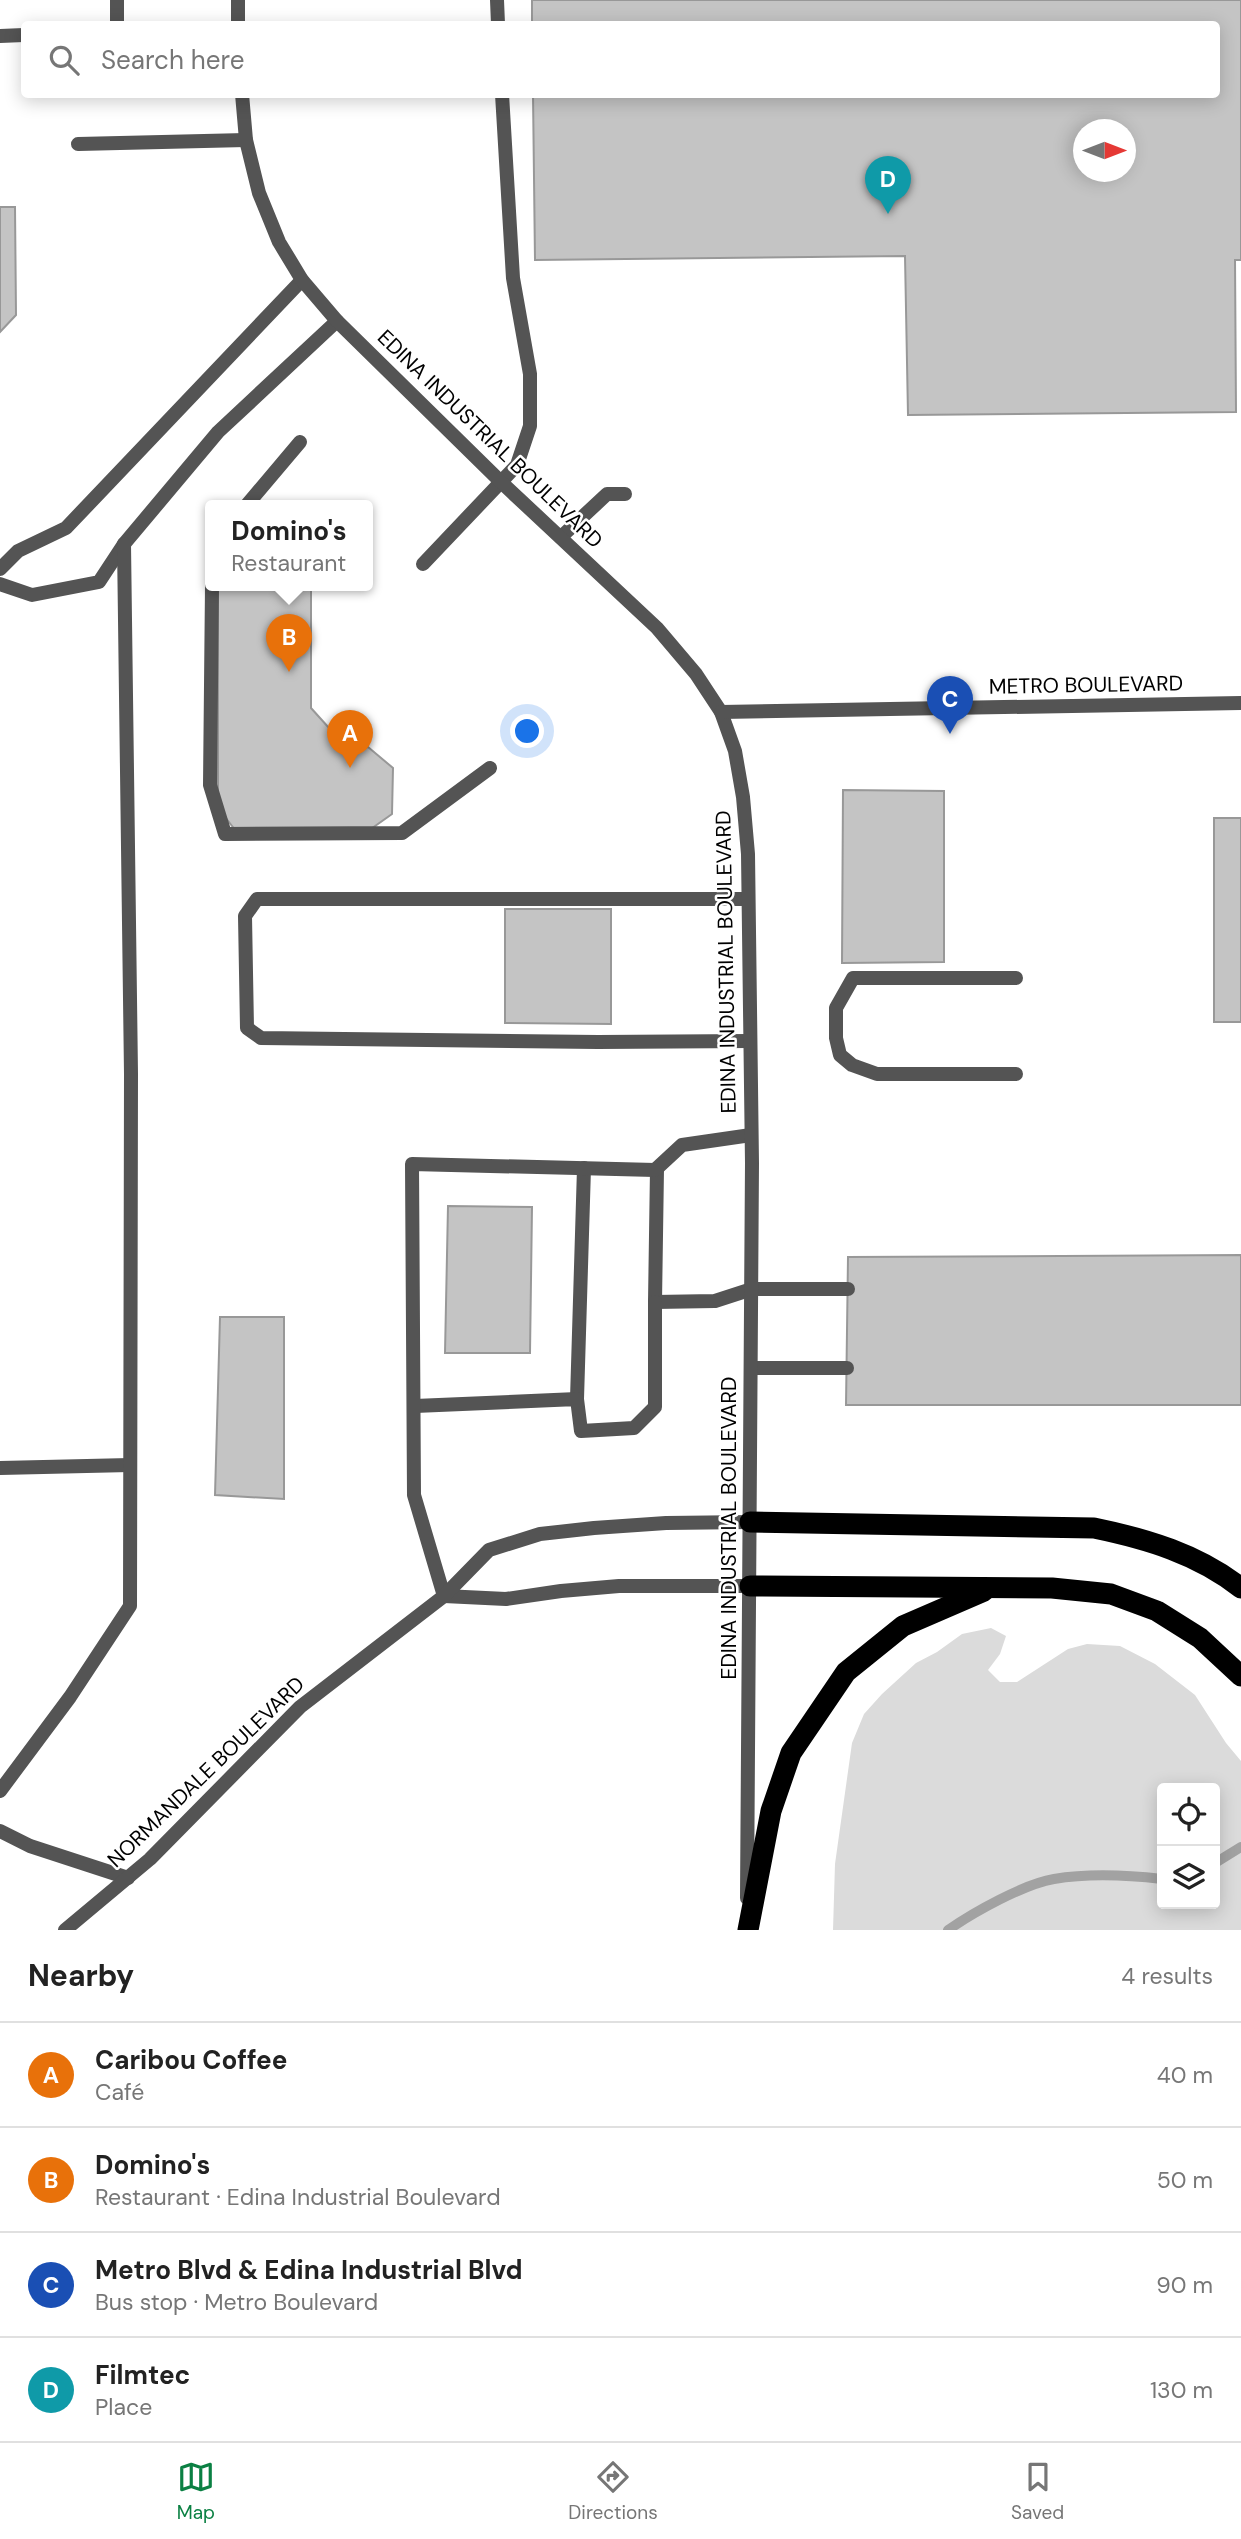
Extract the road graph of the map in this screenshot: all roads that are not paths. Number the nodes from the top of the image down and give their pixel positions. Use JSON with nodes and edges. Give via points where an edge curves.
{"nodes":[{"id":1,"x":117,"y":0,"type":"edge"},
{"id":2,"x":238,"y":0,"type":"edge"},
{"id":3,"x":497,"y":0,"type":"edge"},
{"id":4,"x":117,"y":21,"type":"edge"},
{"id":5,"x":238,"y":21,"type":"edge"},
{"id":6,"x":498,"y":21,"type":"edge"},
{"id":7,"x":0,"y":36,"type":"edge"},
{"id":8,"x":21,"y":36,"type":"edge"},
{"id":9,"x":242,"y":98,"type":"edge"},
{"id":10,"x":502,"y":98,"type":"edge"},
{"id":11,"x":246,"y":140,"type":"junction"},
{"id":12,"x":78,"y":144,"type":"dead end"},
{"id":13,"x":302,"y":280,"type":"junction"},
{"id":14,"x":338,"y":321,"type":"junction"},
{"id":15,"x":300,"y":442,"type":"dead end"},
{"id":16,"x":501,"y":482,"type":"junction"},
{"id":17,"x":625,"y":494,"type":"dead end"},
{"id":18,"x":251,"y":500,"type":"edge"},
{"id":19,"x":562,"y":537,"type":"junction"},
{"id":20,"x":124,"y":544,"type":"junction"},
{"id":21,"x":424,"y":564,"type":"dead end"},
{"id":22,"x":0,"y":569,"type":"edge"},
{"id":23,"x":0,"y":584,"type":"edge"},
{"id":24,"x":212,"y":591,"type":"edge"},
{"id":25,"x":1241,"y":703,"type":"edge"},
{"id":26,"x":721,"y":712,"type":"junction"},
{"id":27,"x":490,"y":768,"type":"dead end"},
{"id":28,"x":748,"y":899,"type":"junction"},
{"id":29,"x":1016,"y":978,"type":"dead end"},
{"id":30,"x":750,"y":1041,"type":"junction"},
{"id":31,"x":1016,"y":1074,"type":"dead end"},
{"id":32,"x":751,"y":1135,"type":"junction"},
{"id":33,"x":584,"y":1168,"type":"junction"},
{"id":34,"x":657,"y":1169,"type":"junction"},
{"id":35,"x":751,"y":1289,"type":"junction"},
{"id":36,"x":848,"y":1289,"type":"dead end"},
{"id":37,"x":655,"y":1302,"type":"junction"},
{"id":38,"x":751,"y":1368,"type":"junction"},
{"id":39,"x":847,"y":1368,"type":"dead end"},
{"id":40,"x":577,"y":1399,"type":"junction"},
{"id":41,"x":415,"y":1406,"type":"junction"},
{"id":42,"x":130,"y":1465,"type":"junction"},
{"id":43,"x":0,"y":1468,"type":"edge"},
{"id":44,"x":750,"y":1522,"type":"junction"},
{"id":45,"x":750,"y":1586,"type":"junction"},
{"id":46,"x":991,"y":1587,"type":"junction"},
{"id":47,"x":1241,"y":1588,"type":"edge"},
{"id":48,"x":444,"y":1596,"type":"junction"},
{"id":49,"x":1241,"y":1676,"type":"edge"},
{"id":50,"x":0,"y":1791,"type":"edge"},
{"id":51,"x":0,"y":1831,"type":"edge"},
{"id":52,"x":128,"y":1878,"type":"junction"},
{"id":53,"x":65,"y":1930,"type":"edge"},
{"id":54,"x":747,"y":1930,"type":"edge"}],
"edges":[{"from":1,"to":4,"type":"street"},
{"from":2,"to":5,"type":"street"},
{"from":3,"to":6,"type":"street"},
{"from":7,"to":8,"type":"street"},
{"from":9,"to":11,"type":"street","name":"EDINA INDUSTRIAL BOULEVARD"},
{"from":10,"to":16,"type":"street","via":[[513,278],[530,374],[530,426],[517,465]]},
{"from":11,"to":12,"type":"street"},
{"from":11,"to":13,"type":"street","name":"EDINA INDUSTRIAL BOULEVARD","via":[[259,193],[279,242]]},
{"from":13,"to":14,"type":"street","name":"EDINA INDUSTRIAL BOULEVARD"},
{"from":13,"to":22,"type":"street","via":[[66,528],[18,551]]},
{"from":14,"to":16,"type":"street","name":"EDINA INDUSTRIAL BOULEVARD"},
{"from":14,"to":20,"type":"street","via":[[218,432]]},
{"from":15,"to":18,"type":"street"},
{"from":16,"to":19,"type":"street","name":"EDINA INDUSTRIAL BOULEVARD"},
{"from":16,"to":21,"type":"street"},
{"from":17,"to":19,"type":"street","via":[[607,495]]},
{"from":19,"to":26,"type":"street","name":"EDINA INDUSTRIAL BOULEVARD","via":[[657,628]]},
{"from":20,"to":23,"type":"street","via":[[99,582],[32,595]]},
{"from":20,"to":42,"type":"street","via":[[131,1074]]},
{"from":24,"to":27,"type":"street","via":[[210,785],[225,834],[402,833]]},
{"from":25,"to":26,"type":"street","name":"METRO BOULEVARD"},
{"from":26,"to":28,"type":"street","name":"EDINA INDUSTRIAL BOULEVARD","via":[[735,751],[743,797]]},
{"from":28,"to":30,"type":"street","name":"EDINA INDUSTRIAL BOULEVARD"},
{"from":28,"to":30,"type":"street","via":[[257,899],[246,916],[247,1028],[261,1038]]},
{"from":29,"to":31,"type":"street","via":[[853,978],[836,1008],[836,1038],[840,1055],[877,1074]]},
{"from":30,"to":32,"type":"street","name":"EDINA INDUSTRIAL BOULEVARD"},
{"from":32,"to":34,"type":"street","via":[[682,1145]]},
{"from":32,"to":35,"type":"street","name":"EDINA INDUSTRIAL BOULEVARD"},
{"from":33,"to":34,"type":"street"},
{"from":33,"to":40,"type":"street"},
{"from":33,"to":41,"type":"street","via":[[412,1164]]},
{"from":34,"to":37,"type":"street"},
{"from":35,"to":36,"type":"street"},
{"from":35,"to":37,"type":"street","via":[[715,1301]]},
{"from":35,"to":38,"type":"street","name":"EDINA INDUSTRIAL BOULEVARD"},
{"from":37,"to":40,"type":"street","via":[[655,1407],[634,1429],[581,1431]]},
{"from":38,"to":39,"type":"street"},
{"from":38,"to":44,"type":"street","name":"EDINA INDUSTRIAL BOULEVARD"},
{"from":40,"to":41,"type":"street"},
{"from":41,"to":48,"type":"street","via":[[414,1496]]},
{"from":42,"to":43,"type":"street"},
{"from":42,"to":50,"type":"street","via":[[130,1606]]},
{"from":44,"to":45,"type":"street","name":"EDINA INDUSTRIAL BOULEVARD"},
{"from":44,"to":47,"type":"highway","via":[[1094,1528],[1175,1550],[1219,1571]]},
{"from":44,"to":48,"type":"street","name":"NORMANDALE BOULEVARD","via":[[540,1534],[489,1550]]},
{"from":45,"to":46,"type":"highway"},
{"from":45,"to":48,"type":"street","via":[[619,1586],[506,1599]]},
{"from":45,"to":54,"type":"street","name":"EDINA INDUSTRIAL BOULEVARD"},
{"from":46,"to":49,"type":"highway","via":[[1111,1594],[1157,1611],[1199,1638]]},
{"from":46,"to":54,"type":"highway","via":[[903,1626],[846,1672],[791,1753],[771,1811]]},
{"from":48,"to":52,"type":"street","name":"NORMANDALE BOULEVARD","via":[[300,1707]]},
{"from":51,"to":52,"type":"street","via":[[30,1846]]},
{"from":52,"to":53,"type":"street","name":"NORMANDALE BOULEVARD"}]}
